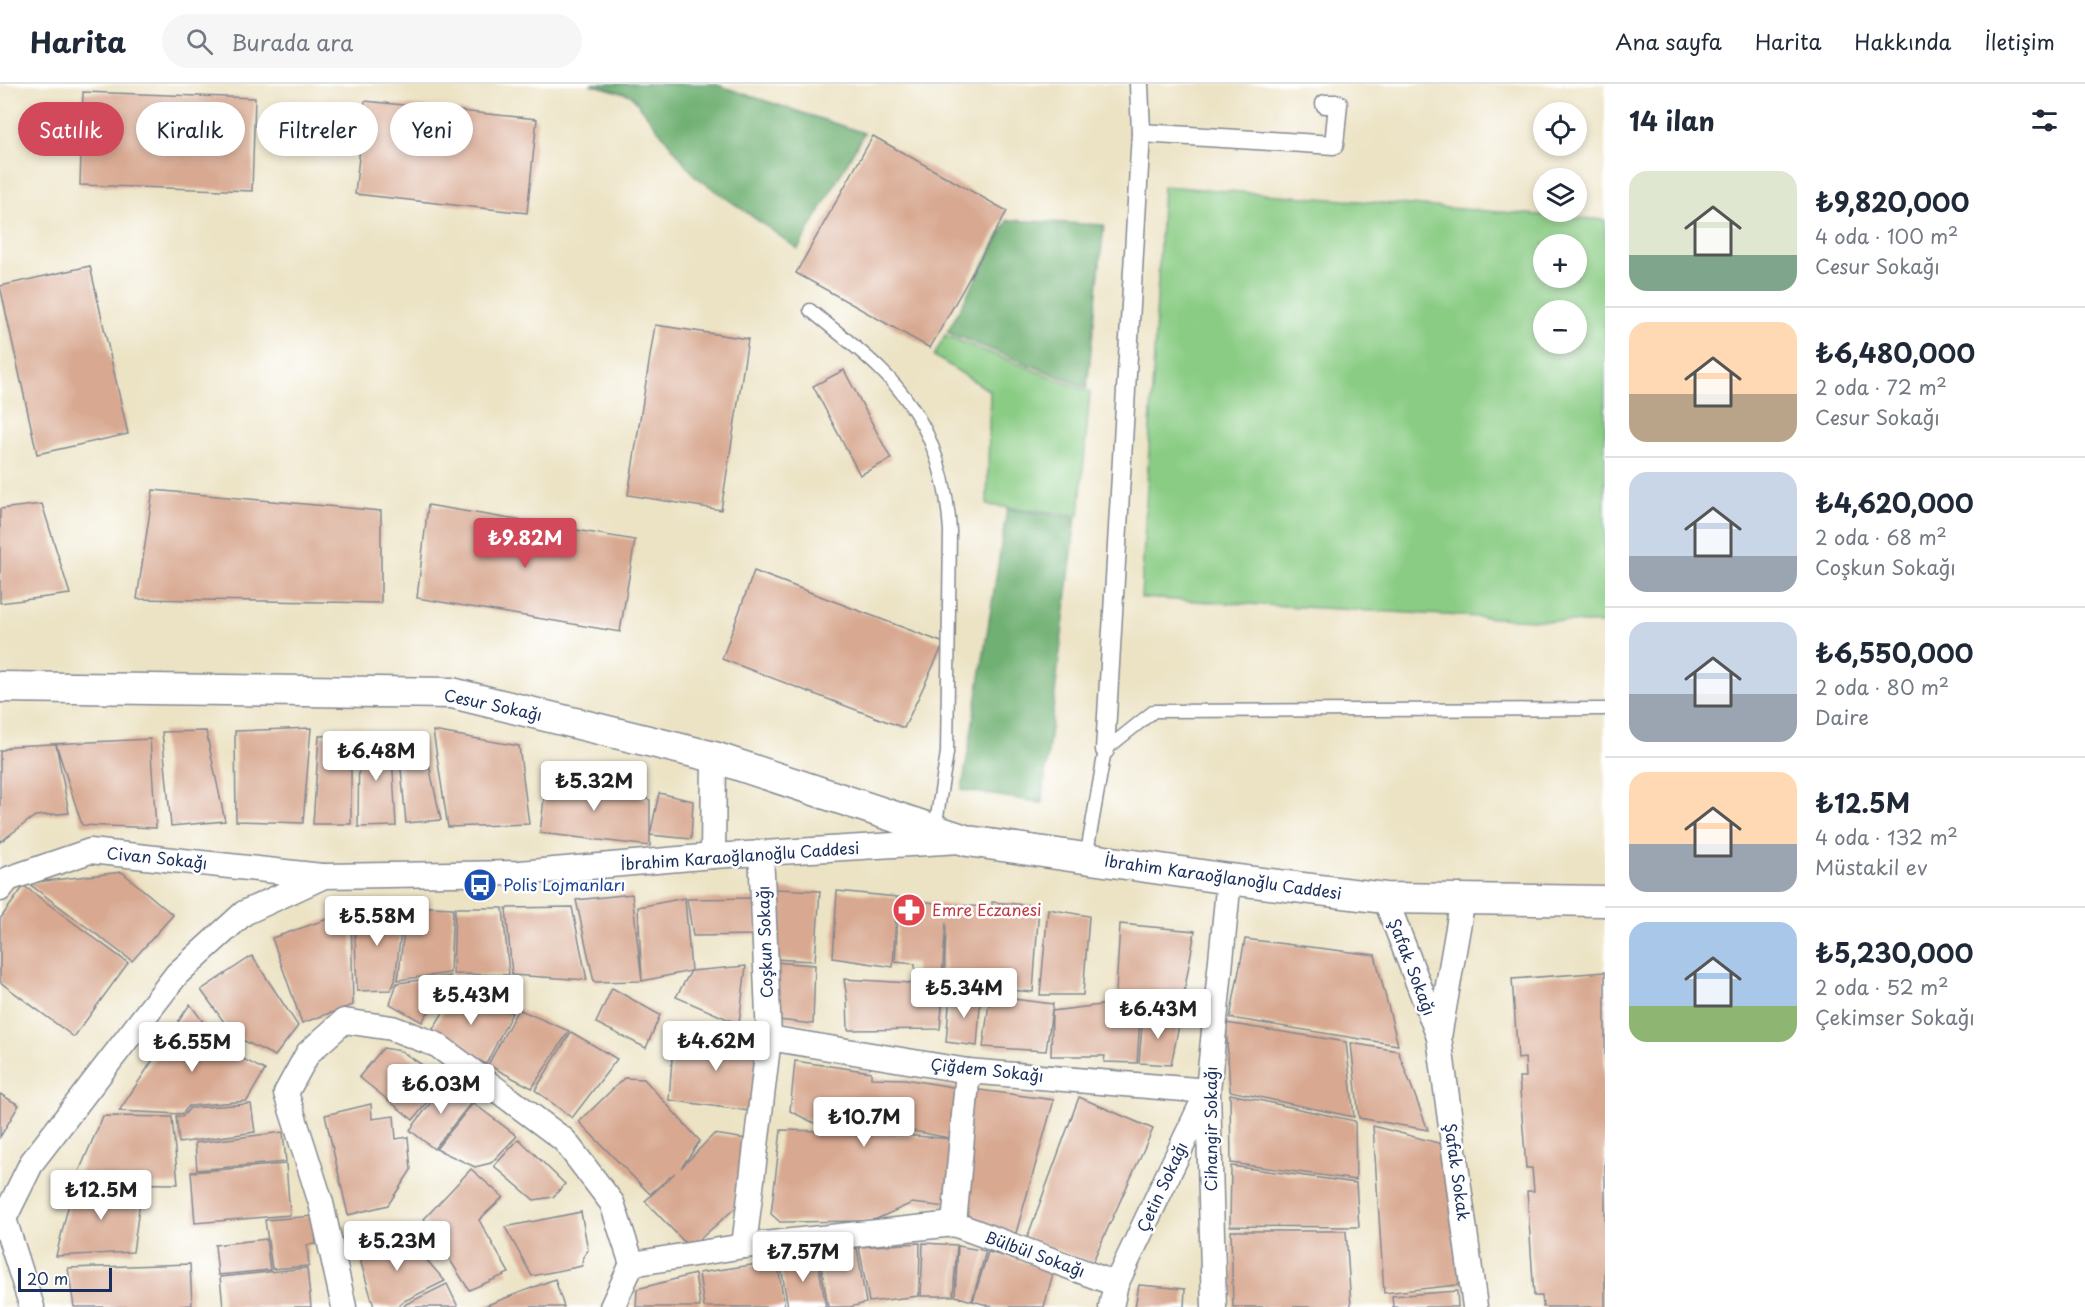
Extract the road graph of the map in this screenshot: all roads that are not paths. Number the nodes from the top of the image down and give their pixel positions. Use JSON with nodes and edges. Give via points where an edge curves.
{"nodes":[{"id":1,"x":1139,"y":84,"type":"edge"},
{"id":2,"x":1325,"y":104,"type":"dead end"},
{"id":3,"x":1141,"y":133,"type":"junction"},
{"id":4,"x":810,"y":310,"type":"dead end"},
{"id":5,"x":0,"y":687,"type":"edge"},
{"id":6,"x":1605,"y":709,"type":"edge"},
{"id":7,"x":1105,"y":750,"type":"junction"},
{"id":8,"x":714,"y":757,"type":"junction"},
{"id":9,"x":935,"y":830,"type":"junction"},
{"id":10,"x":968,"y":841,"type":"junction"},
{"id":11,"x":761,"y":852,"type":"junction"},
{"id":12,"x":713,"y":856,"type":"junction"},
{"id":13,"x":1086,"y":858,"type":"junction"},
{"id":14,"x":324,"y":876,"type":"junction"},
{"id":15,"x":1229,"y":879,"type":"junction"},
{"id":16,"x":0,"y":889,"type":"edge"},
{"id":17,"x":1385,"y":898,"type":"junction"},
{"id":18,"x":1463,"y":899,"type":"junction"},
{"id":19,"x":1605,"y":901,"type":"edge"},
{"id":20,"x":1438,"y":1037,"type":"junction"},
{"id":21,"x":769,"y":1038,"type":"junction"},
{"id":22,"x":968,"y":1071,"type":"junction"},
{"id":23,"x":1208,"y":1090,"type":"junction"},
{"id":24,"x":2,"y":1223,"type":"edge"},
{"id":25,"x":954,"y":1224,"type":"junction"},
{"id":26,"x":744,"y":1246,"type":"junction"},
{"id":27,"x":632,"y":1264,"type":"junction"},
{"id":28,"x":1113,"y":1295,"type":"edge"},
{"id":29,"x":32,"y":1307,"type":"edge"},
{"id":30,"x":344,"y":1307,"type":"edge"},
{"id":31,"x":612,"y":1307,"type":"edge"},
{"id":32,"x":1214,"y":1307,"type":"edge"},
{"id":33,"x":1475,"y":1307,"type":"edge"}],
"edges":[{"from":1,"to":3,"type":"street"},
{"from":2,"to":3,"type":"street","via":[[1338,104],[1334,146]]},
{"from":3,"to":7,"type":"street"},
{"from":4,"to":9,"type":"lane","via":[[899,390],[916,413],[941,468],[950,531],[947,753]]},
{"from":5,"to":8,"type":"street","name":"Cesur Sokağı","via":[[452,693]]},
{"from":6,"to":7,"type":"lane","via":[[1154,711]]},
{"from":7,"to":13,"type":"lane"},
{"from":8,"to":9,"type":"street","name":"Cesur Sokağı"},
{"from":8,"to":12,"type":"street"},
{"from":9,"to":10,"type":"street","name":"Cesur Sokağı"},
{"from":10,"to":11,"type":"street","name":"İbrahim Karaoğlanoğlu Caddesi"},
{"from":10,"to":13,"type":"street","name":"İbrahim Karaoğlanoğlu Caddesi"},
{"from":11,"to":12,"type":"street","name":"İbrahim Karaoğlanoğlu Caddesi"},
{"from":11,"to":21,"type":"street","name":"Coşkun Sokağı"},
{"from":12,"to":14,"type":"street","name":"İbrahim Karaoğlanoğlu Caddesi","via":[[520,873]]},
{"from":13,"to":15,"type":"street","name":"İbrahim Karaoğlanoğlu Caddesi"},
{"from":14,"to":16,"type":"street","name":"Civan Sokağı","via":[[90,851],[8,879]]},
{"from":14,"to":24,"type":"street","name":"İbrahim Karaoğlanoğlu Caddesi","via":[[244,913],[177,974],[32,1162]]},
{"from":15,"to":17,"type":"street","name":"İbrahim Karaoğlanoğlu Caddesi"},
{"from":15,"to":23,"type":"street","name":"Cihangir Sokağı"},
{"from":17,"to":18,"type":"street","name":"İbrahim Karaoğlanoğlu Caddesi"},
{"from":17,"to":20,"type":"street","name":"Şafak Sokağı"},
{"from":18,"to":19,"type":"street","name":"İbrahim Karaoğlanoğlu Caddesi"},
{"from":18,"to":20,"type":"street"},
{"from":20,"to":33,"type":"street","name":"Şafak Sokak"},
{"from":21,"to":22,"type":"street","name":"Çiğdem Sokağı"},
{"from":21,"to":26,"type":"street","name":"Coşkun Sokağı"},
{"from":22,"to":23,"type":"street","name":"Çiğdem Sokağı"},
{"from":22,"to":25,"type":"street"},
{"from":23,"to":28,"type":"street","name":"Çetin Sokağı"},
{"from":23,"to":32,"type":"street","name":"Cihangir Sokağı"},
{"from":24,"to":29,"type":"street"},
{"from":25,"to":26,"type":"street","name":"Bülbül Sokağı"},
{"from":25,"to":28,"type":"street","name":"Bülbül Sokağı"},
{"from":26,"to":27,"type":"street","name":"Bülbül Sokağı"},
{"from":27,"to":30,"type":"street","via":[[612,1203],[564,1140],[437,1045],[392,1028],[344,1021],[308,1053],[286,1093],[321,1203]]},
{"from":27,"to":31,"type":"street"}]}
